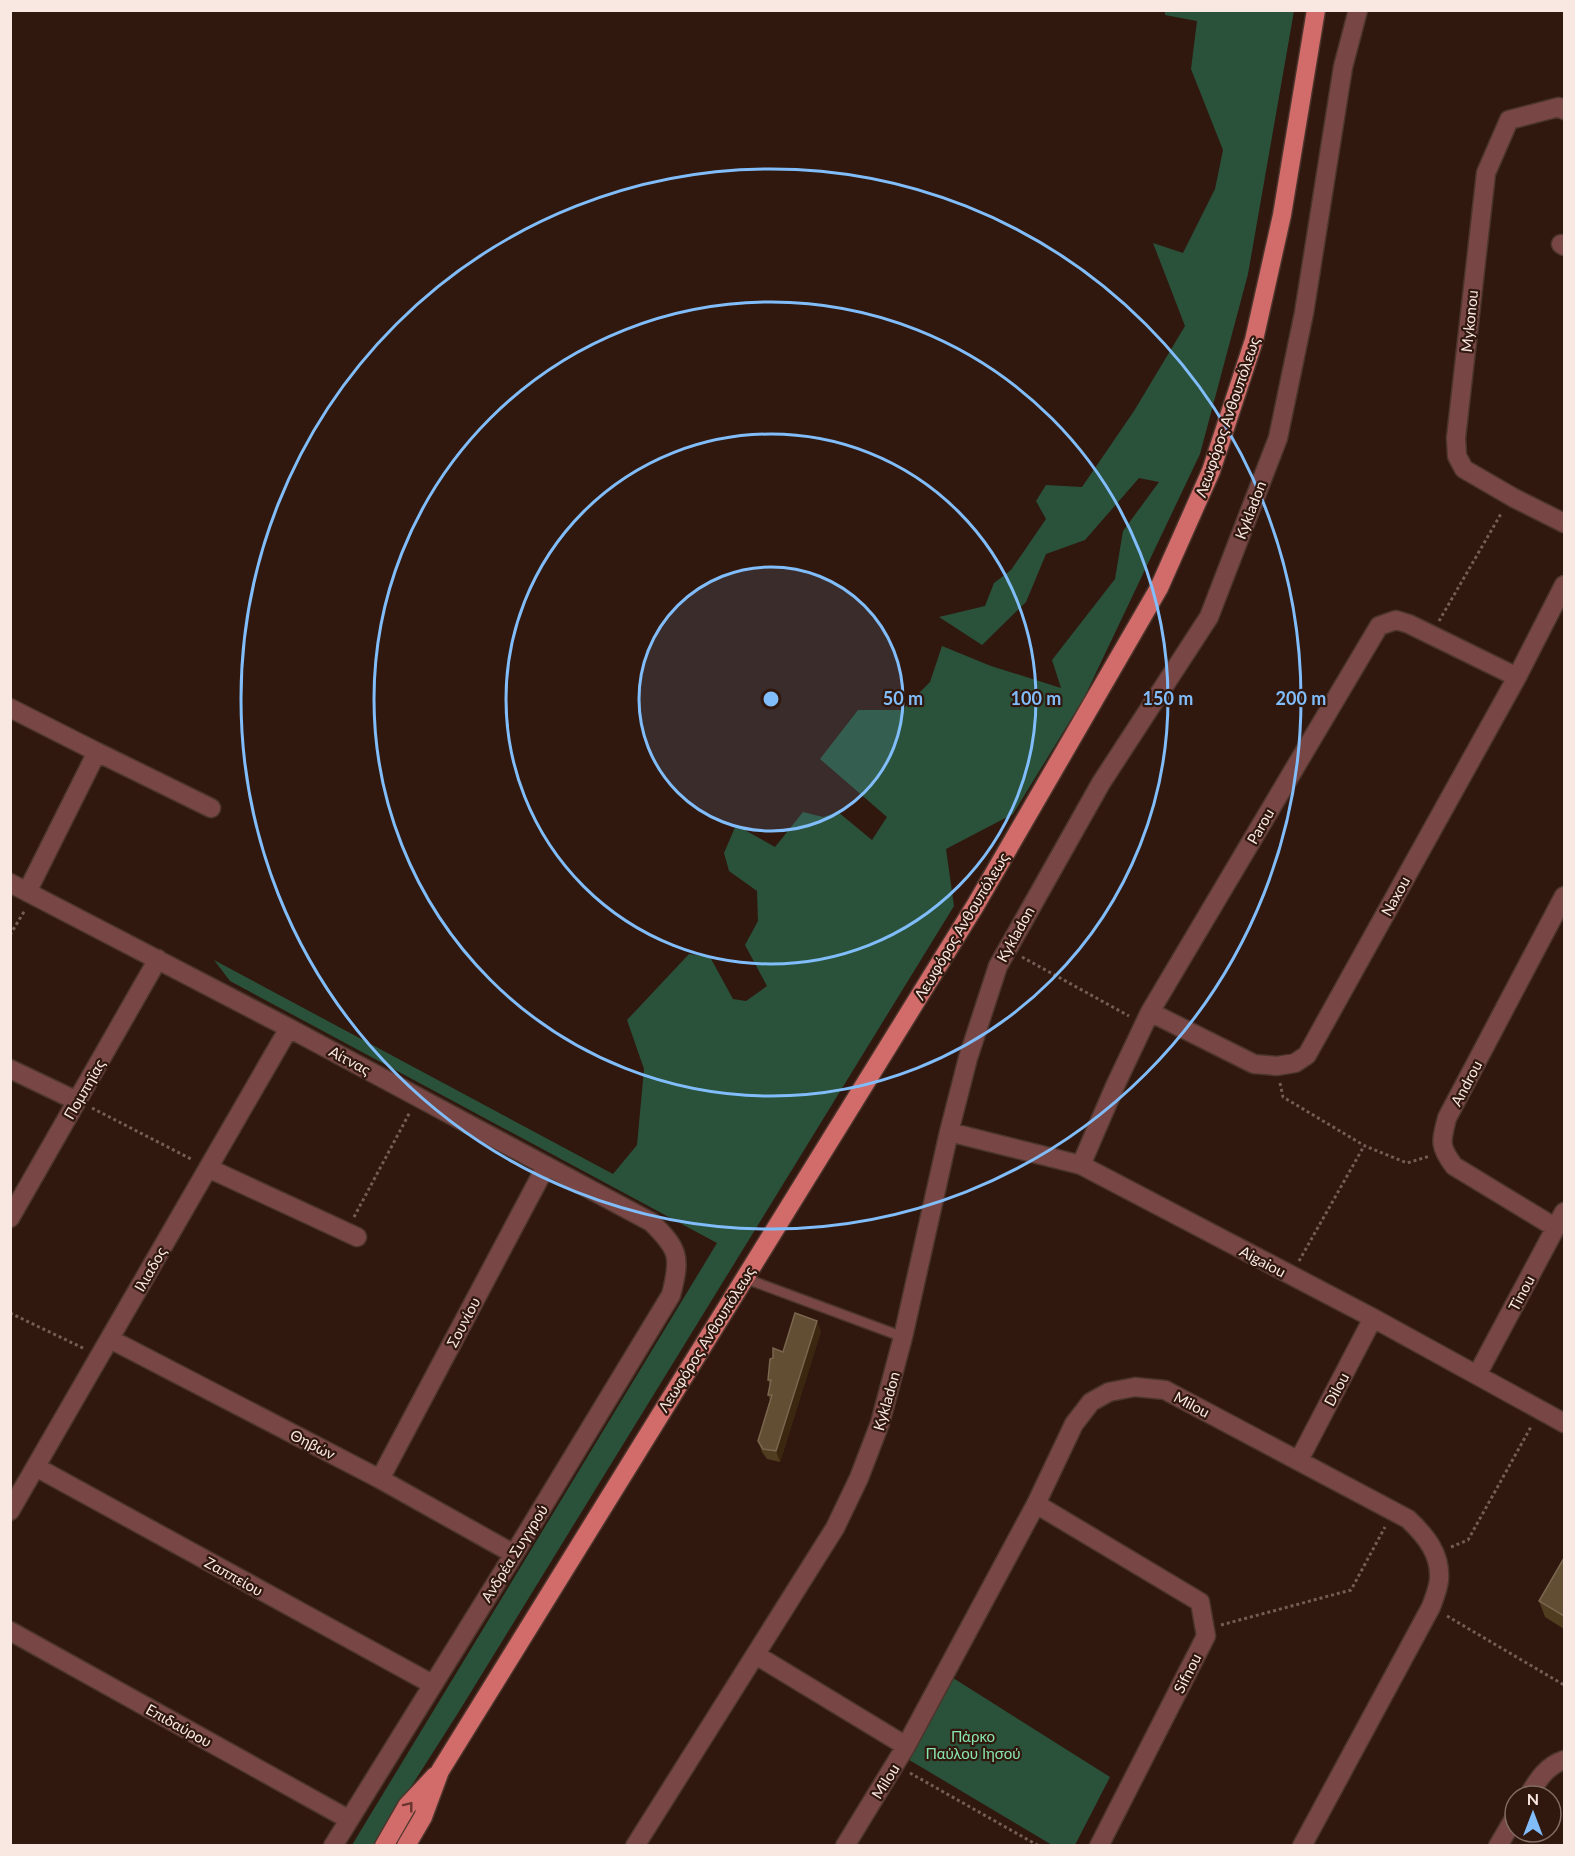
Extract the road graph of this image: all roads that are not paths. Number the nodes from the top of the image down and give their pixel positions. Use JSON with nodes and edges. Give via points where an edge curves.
{"nodes":[{"id":1,"x":1316,"y":10,"type":"edge"},
{"id":2,"x":1358,"y":10,"type":"edge"},
{"id":3,"x":1564,"y":110,"type":"edge"},
{"id":4,"x":1564,"y":523,"type":"edge"},
{"id":5,"x":1564,"y":585,"type":"edge"},
{"id":6,"x":1559,"y":609,"type":"edge"},
{"id":7,"x":1517,"y":677,"type":"junction"},
{"id":8,"x":10,"y":708,"type":"edge"},
{"id":9,"x":97,"y":752,"type":"junction"},
{"id":10,"x":211,"y":808,"type":"dead end"},
{"id":11,"x":24,"y":890,"type":"edge"},
{"id":12,"x":1564,"y":896,"type":"edge"},
{"id":13,"x":158,"y":959,"type":"junction"},
{"id":14,"x":1147,"y":1018,"type":"junction"},
{"id":15,"x":289,"y":1028,"type":"junction"},
{"id":16,"x":10,"y":1069,"type":"edge"},
{"id":17,"x":77,"y":1101,"type":"junction"},
{"id":18,"x":949,"y":1132,"type":"junction"},
{"id":19,"x":1081,"y":1165,"type":"junction"},
{"id":20,"x":546,"y":1166,"type":"junction"},
{"id":21,"x":208,"y":1168,"type":"junction"},
{"id":22,"x":1564,"y":1212,"type":"edge"},
{"id":23,"x":10,"y":1218,"type":"edge"},
{"id":24,"x":1556,"y":1228,"type":"junction"},
{"id":25,"x":352,"y":1235,"type":"road end"},
{"id":26,"x":677,"y":1253,"type":"joint"},
{"id":27,"x":744,"y":1278,"type":"junction"},
{"id":28,"x":1373,"y":1318,"type":"junction"},
{"id":29,"x":903,"y":1337,"type":"junction"},
{"id":30,"x":110,"y":1339,"type":"junction"},
{"id":31,"x":1477,"y":1375,"type":"junction"},
{"id":32,"x":1564,"y":1423,"type":"edge"},
{"id":33,"x":1299,"y":1460,"type":"junction"},
{"id":34,"x":36,"y":1467,"type":"junction"},
{"id":35,"x":380,"y":1479,"type":"junction"},
{"id":36,"x":1036,"y":1504,"type":"junction"},
{"id":37,"x":10,"y":1511,"type":"edge"},
{"id":38,"x":514,"y":1554,"type":"junction"},
{"id":39,"x":10,"y":1631,"type":"edge"},
{"id":40,"x":756,"y":1655,"type":"junction"},
{"id":41,"x":432,"y":1684,"type":"junction"},
{"id":42,"x":906,"y":1746,"type":"junction"},
{"id":43,"x":1564,"y":1760,"type":"edge"},
{"id":44,"x":440,"y":1771,"type":"junction"},
{"id":45,"x":1536,"y":1784,"type":"edge"},
{"id":46,"x":348,"y":1819,"type":"junction"},
{"id":47,"x":333,"y":1845,"type":"edge"},
{"id":48,"x":384,"y":1845,"type":"edge"},
{"id":49,"x":406,"y":1845,"type":"edge"},
{"id":50,"x":635,"y":1845,"type":"edge"},
{"id":51,"x":845,"y":1845,"type":"edge"},
{"id":52,"x":1099,"y":1845,"type":"edge"},
{"id":53,"x":1302,"y":1845,"type":"edge"}],
"edges":[{"from":1,"to":27,"type":"main road","name":"Λεωφόρος Ανθουπόλεως","via":[[1282,215],[1254,340],[1211,471],[1160,588],[975,906]]},
{"from":2,"to":18,"type":"street","name":"Kykladon","via":[[1343,67],[1304,313],[1278,438],[1209,618],[1101,783],[998,966]]},
{"from":3,"to":4,"type":"street","name":"Mykonou","via":[[1559,107],[1509,120],[1486,173],[1456,456],[1464,469]]},
{"from":5,"to":6,"type":"street","name":"Naxou"},
{"from":6,"to":7,"type":"street","name":"Naxou"},
{"from":7,"to":14,"type":"street","name":"Naxou","via":[[1307,1055],[1295,1063],[1254,1064]]},
{"from":7,"to":14,"type":"street","name":"Parou","via":[[1409,624],[1396,620],[1379,626]]},
{"from":8,"to":9,"type":"street"},
{"from":9,"to":10,"type":"street"},
{"from":9,"to":11,"type":"street"},
{"from":11,"to":13,"type":"street","name":"Αίτνας"},
{"from":12,"to":24,"type":"street","name":"Androu","via":[[1447,1118],[1442,1138],[1443,1151],[1454,1166]]},
{"from":13,"to":15,"type":"street","name":"Αίτνας"},
{"from":13,"to":17,"type":"street","name":"Πομπηϊας"},
{"from":14,"to":19,"type":"street","name":"Parou"},
{"from":15,"to":20,"type":"street","name":"Αίτνας"},
{"from":15,"to":21,"type":"street","name":"Ιλιαδος"},
{"from":16,"to":17,"type":"street"},
{"from":17,"to":23,"type":"street","name":"Πομπηϊας"},
{"from":18,"to":19,"type":"street","name":"Aigaiou"},
{"from":18,"to":29,"type":"street","name":"Kykladon"},
{"from":19,"to":28,"type":"street","name":"Aigaiou"},
{"from":20,"to":26,"type":"street","name":"Αίτνας","via":[[651,1222]]},
{"from":20,"to":35,"type":"street","name":"Σουνίου"},
{"from":21,"to":25,"type":"street"},
{"from":21,"to":30,"type":"street","name":"Ιλιαδος"},
{"from":22,"to":24,"type":"street","name":"Tinou"},
{"from":24,"to":31,"type":"street","name":"Tinou"},
{"from":26,"to":38,"type":"street","name":"Ανδρέα Συγγρού","via":[[671,1295]]},
{"from":27,"to":29,"type":"lane"},
{"from":27,"to":44,"type":"main road","name":"Λεωφόρος Ανθουπόλεως"},
{"from":28,"to":31,"type":"street","name":"Aigaiou"},
{"from":28,"to":33,"type":"street","name":"Dilou"},
{"from":29,"to":40,"type":"street","name":"Kykladon","via":[[880,1423],[859,1478],[835,1528]]},
{"from":30,"to":34,"type":"street","name":"Ιλιαδος"},
{"from":30,"to":35,"type":"street","name":"Θηβών"},
{"from":31,"to":32,"type":"street","name":"Aigaiou"},
{"from":33,"to":36,"type":"street","name":"Milou","via":[[1165,1390],[1135,1387],[1109,1392],[1091,1402],[1074,1424]]},
{"from":33,"to":53,"type":"street","name":"Milou","via":[[1408,1520],[1425,1535],[1435,1553],[1439,1579],[1431,1607]]},
{"from":34,"to":37,"type":"street","name":"Ιλιαδος"},
{"from":34,"to":41,"type":"street","name":"Ζαππείου"},
{"from":35,"to":38,"type":"street","name":"Θηβών"},
{"from":36,"to":42,"type":"street","name":"Milou"},
{"from":36,"to":52,"type":"street","name":"Sifnou","via":[[1200,1602],[1206,1636]]},
{"from":38,"to":41,"type":"street","name":"Ανδρέα Συγγρού"},
{"from":39,"to":46,"type":"street","name":"Επιδαύρου"},
{"from":40,"to":42,"type":"street"},
{"from":40,"to":50,"type":"street","name":"Kykladon"},
{"from":41,"to":46,"type":"street","name":"Ανδρέα Συγγρού"},
{"from":42,"to":51,"type":"street","name":"Milou"},
{"from":43,"to":45,"type":"street","via":[[1555,1763]]},
{"from":48,"to":44,"type":"main road","name":"Λεωφόρος Ανθουπόλεως","one_way":true,"via":[[407,1806]]},
{"from":44,"to":49,"type":"main road","name":"Λεωφόρος Ανθουπόλεως","via":[[423,1817]]},
{"from":46,"to":47,"type":"street","name":"Ανδρέα Συγγρού"}]}
